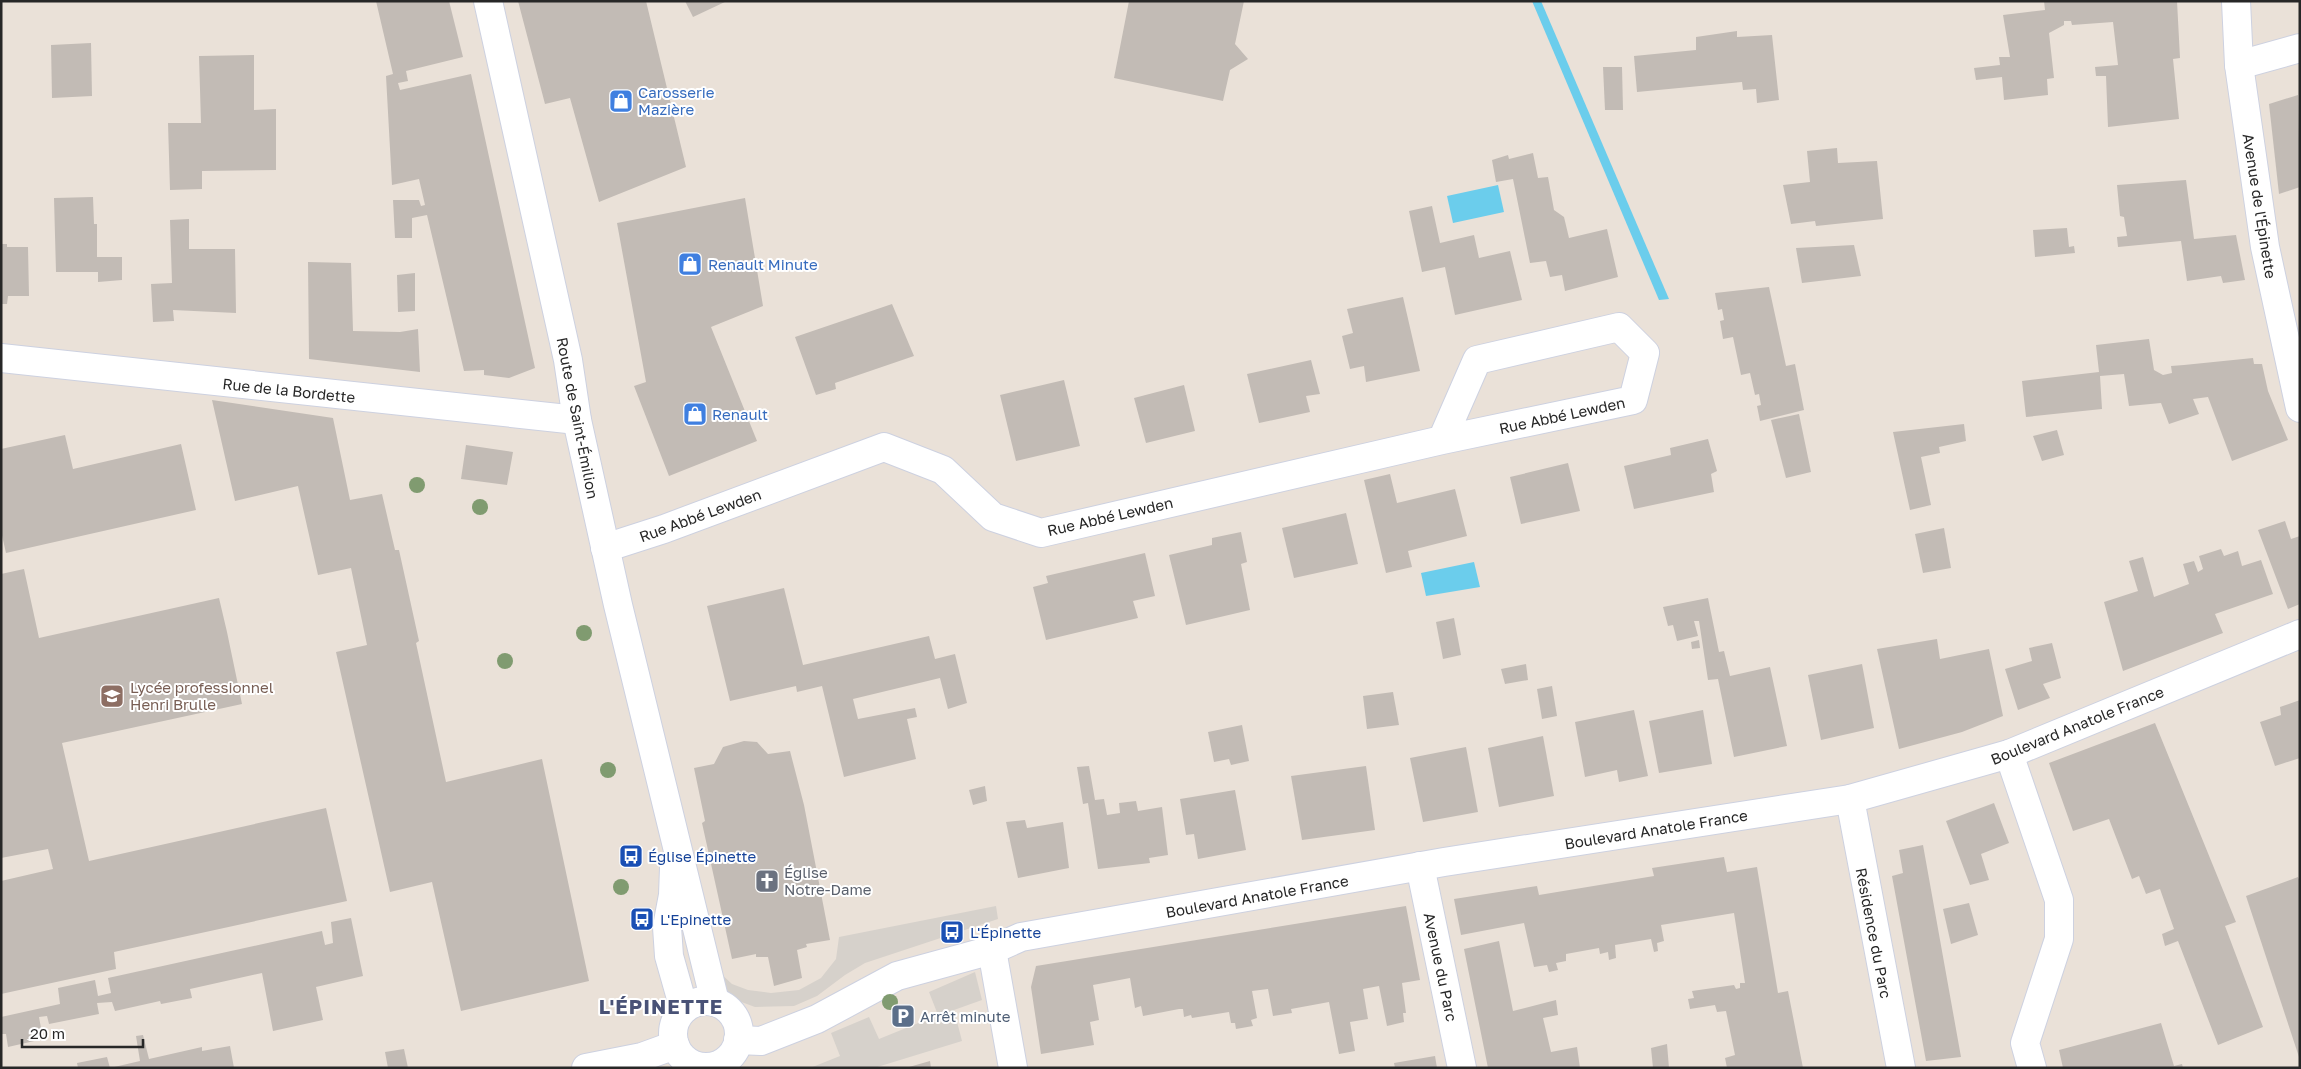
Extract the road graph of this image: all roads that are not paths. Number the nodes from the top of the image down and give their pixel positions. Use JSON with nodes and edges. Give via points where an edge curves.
{"nodes":[{"id":1,"x":488,"y":1,"type":"edge"},
{"id":2,"x":2236,"y":1,"type":"edge"},
{"id":3,"x":2300,"y":48,"type":"edge"},
{"id":4,"x":2239,"y":65,"type":"junction"},
{"id":5,"x":1,"y":358,"type":"edge"},
{"id":6,"x":2300,"y":408,"type":"edge"},
{"id":7,"x":577,"y":420,"type":"junction"},
{"id":8,"x":1442,"y":440,"type":"junction"},
{"id":9,"x":605,"y":548,"type":"junction"},
{"id":10,"x":2300,"y":634,"type":"edge"},
{"id":11,"x":2009,"y":754,"type":"junction"},
{"id":12,"x":1850,"y":799,"type":"junction"},
{"id":13,"x":674,"y":834,"type":"junction"},
{"id":14,"x":1420,"y":866,"type":"junction"},
{"id":15,"x":992,"y":950,"type":"junction"},
{"id":16,"x":715,"y":1002,"type":"junction"},
{"id":17,"x":684,"y":1009,"type":"junction"},
{"id":18,"x":738,"y":1040,"type":"junction"},
{"id":19,"x":675,"y":1045,"type":"junction"},
{"id":20,"x":702,"y":1067,"type":"edge"},
{"id":21,"x":586,"y":1068,"type":"edge"},
{"id":22,"x":1013,"y":1068,"type":"edge"},
{"id":23,"x":1462,"y":1068,"type":"edge"},
{"id":24,"x":1900,"y":1068,"type":"edge"},
{"id":25,"x":2032,"y":1068,"type":"edge"}],
"edges":[{"from":1,"to":7,"type":"street","name":"Route de Saint-Émilion","via":[[568,360]]},
{"from":2,"to":4,"type":"street","name":"Avenue de l'Épinette"},
{"from":3,"to":4,"type":"street"},
{"from":4,"to":6,"type":"street","name":"Avenue de l'Épinette","via":[[2265,247]]},
{"from":5,"to":7,"type":"street","name":"Rue de la Bordette"},
{"from":7,"to":9,"type":"street","name":"Route de Saint-Émilion"},
{"from":8,"to":8,"type":"street","name":"Rue Abbé Lewden","via":[[1633,400],[1645,354],[1620,327],[1476,360]]},
{"from":8,"to":9,"type":"street","name":"Rue Abbé Lewden","via":[[1041,533],[992,517],[943,470],[884,447]]},
{"from":9,"to":13,"type":"street","name":"Route de Saint-Émilion"},
{"from":10,"to":11,"type":"street","name":"Boulevard Anatole France"},
{"from":11,"to":12,"type":"street","name":"Boulevard Anatole France"},
{"from":11,"to":25,"type":"street","via":[[2059,900],[2059,939],[2025,1043]]},
{"from":12,"to":14,"type":"street","name":"Boulevard Anatole France"},
{"from":12,"to":24,"type":"street","name":"Résidence du Parc"},
{"from":13,"to":16,"type":"street","name":"Route de Saint-Émilion"},
{"from":13,"to":17,"type":"street","name":"Route de Saint-Émilion","via":[[669,956]]},
{"from":14,"to":15,"type":"street","name":"Boulevard Anatole France","via":[[1022,937]]},
{"from":14,"to":23,"type":"street","name":"Avenue du Parc"},
{"from":15,"to":18,"type":"street","name":"Boulevard Anatole France","via":[[897,976],[817,1020],[761,1041]]},
{"from":15,"to":22,"type":"street"},
{"from":16,"to":17,"type":"street","via":[[693,1003]]},
{"from":16,"to":18,"type":"street","via":[[724,1006],[736,1021]]},
{"from":17,"to":19,"type":"street","via":[[674,1025]]},
{"from":18,"to":20,"type":"street","via":[[730,1057],[721,1063]]},
{"from":19,"to":20,"type":"street","via":[[686,1060]]},
{"from":19,"to":21,"type":"street","via":[[642,1057]]}]}
